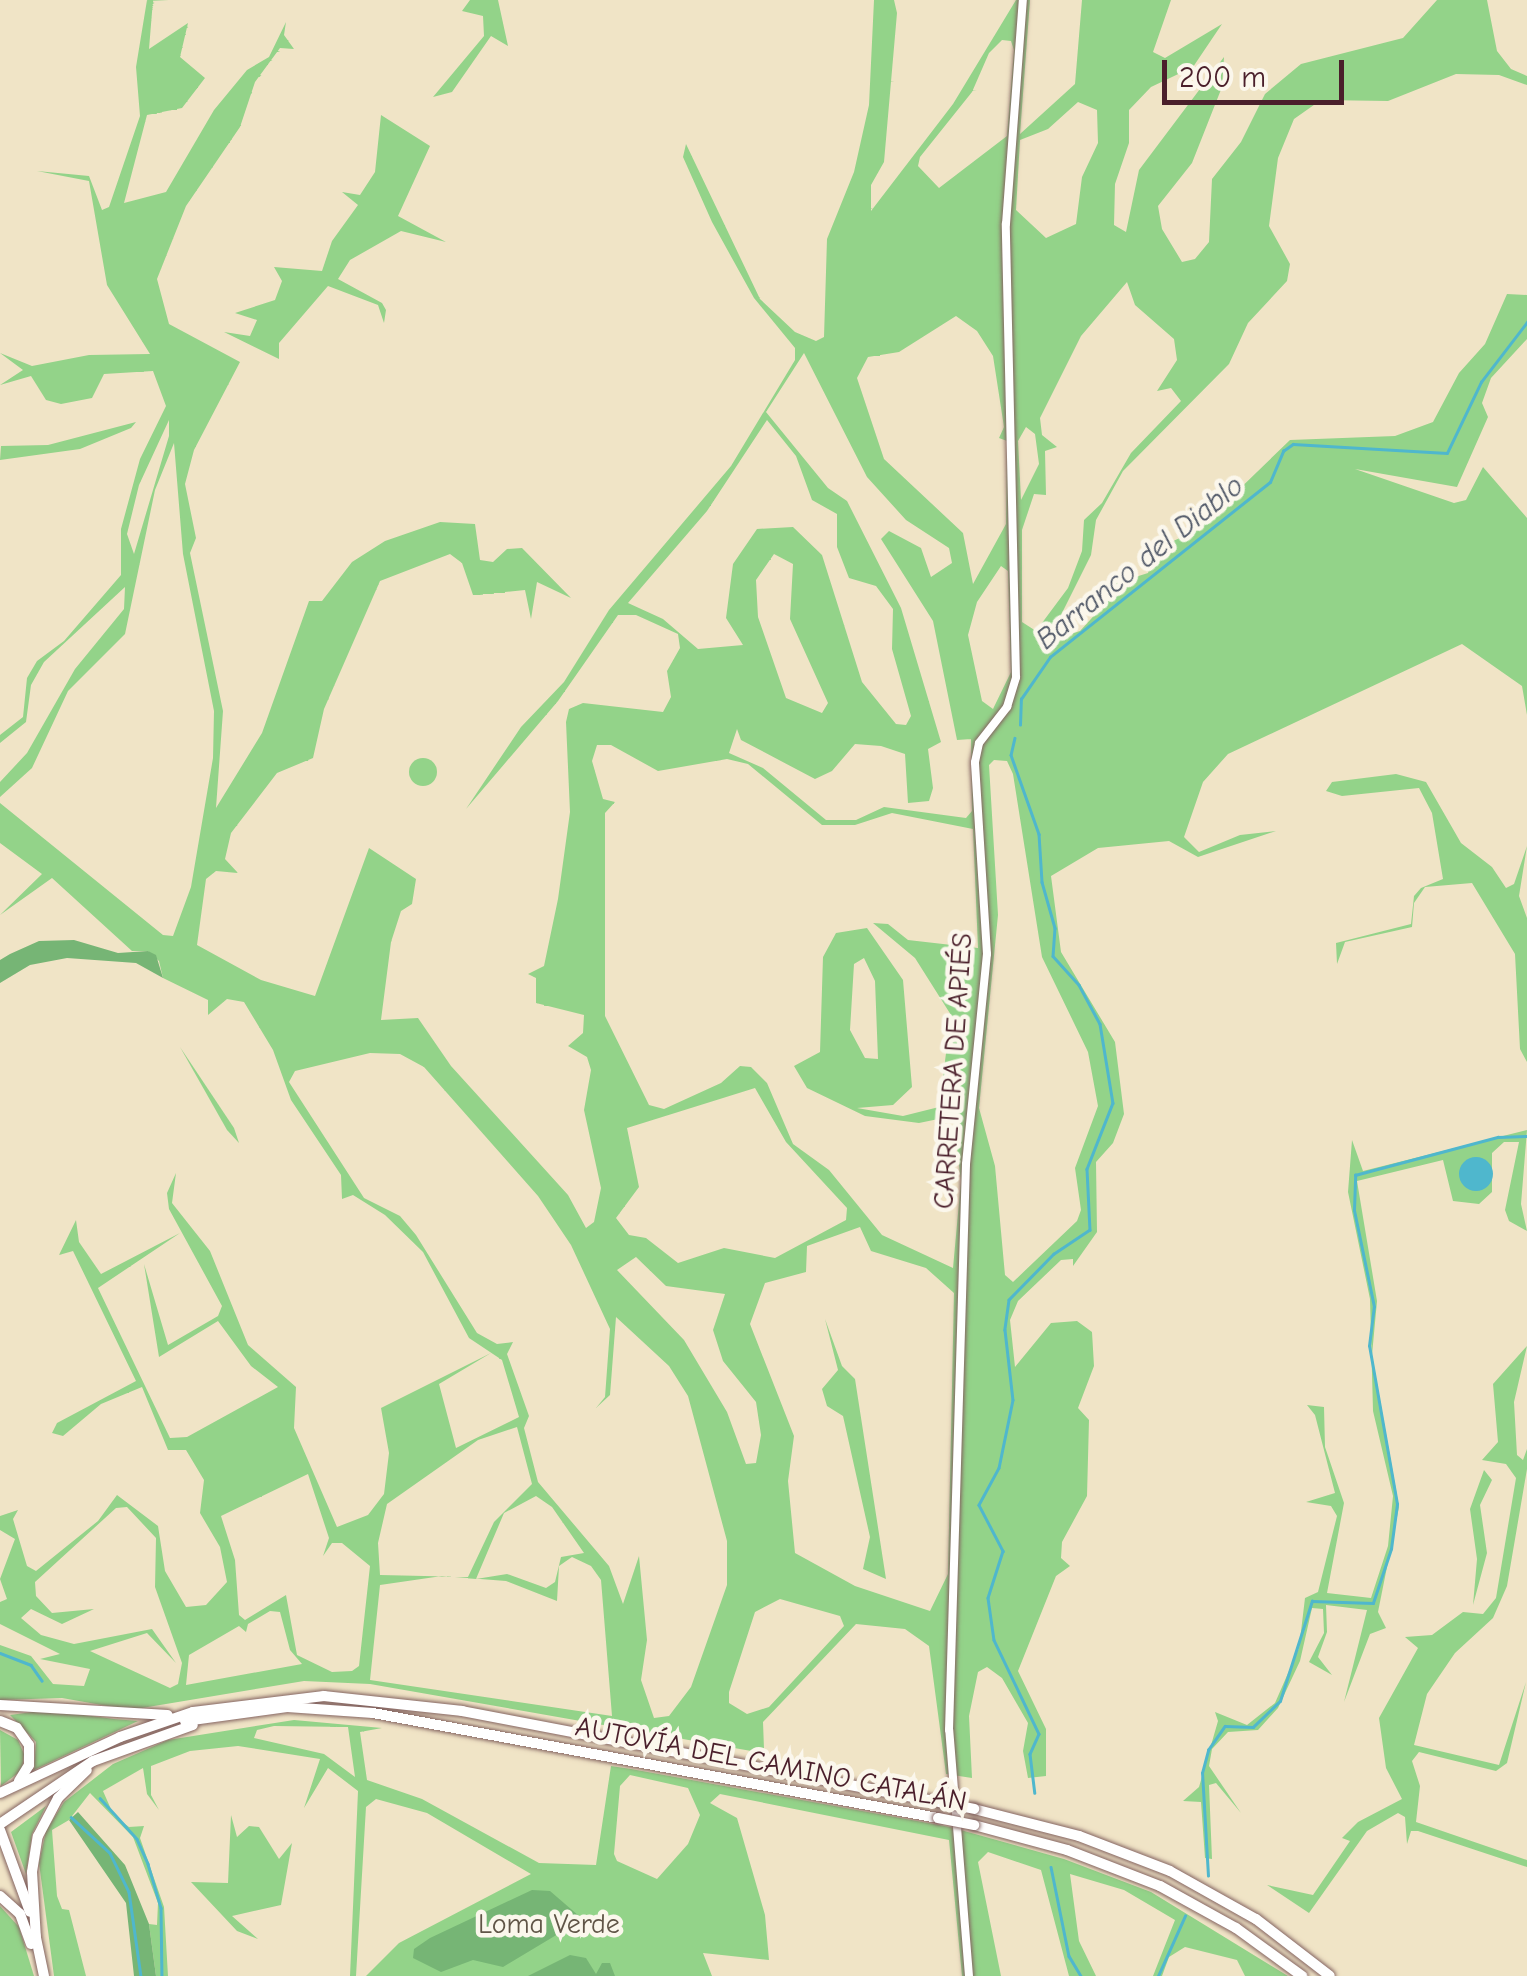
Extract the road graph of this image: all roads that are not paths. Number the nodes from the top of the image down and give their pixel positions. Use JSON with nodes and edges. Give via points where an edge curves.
{"nodes":[{"id":1,"x":1023,"y":0,"type":"edge"},
{"id":2,"x":0,"y":1708,"type":"edge"},
{"id":3,"x":197,"y":1715,"type":"junction"},
{"id":4,"x":422,"y":1720,"type":"junction"},
{"id":5,"x":0,"y":1721,"type":"edge"},
{"id":6,"x":118,"y":1750,"type":"junction"},
{"id":7,"x":16,"y":1785,"type":"junction"},
{"id":8,"x":3,"y":1794,"type":"edge"},
{"id":9,"x":0,"y":1827,"type":"edge"},
{"id":10,"x":0,"y":1896,"type":"edge"},
{"id":11,"x":36,"y":1938,"type":"junction"},
{"id":12,"x":43,"y":1971,"type":"edge"},
{"id":13,"x":969,"y":1976,"type":"edge"},
{"id":14,"x":1302,"y":1976,"type":"edge"},
{"id":15,"x":1330,"y":1976,"type":"edge"}],
"edges":[{"from":1,"to":13,"type":"street","name":"CARRETERA DE APIÉS","via":[[1006,224],[1016,660],[1012,693],[975,762],[987,954],[966,1164],[949,1730]]},
{"from":2,"to":3,"type":"highway"},
{"from":3,"to":4,"type":"highway","name":"AUTOVÍA DEL CAMINO CATALÁN","via":[[300,1707]]},
{"from":3,"to":7,"type":"highway","via":[[120,1736]]},
{"from":3,"to":8,"type":"highway"},
{"from":3,"to":15,"type":"highway","name":"AUTOVÍA DEL CAMINO CATALÁN","bridge":true,"via":[[292,1696],[423,1704],[974,1809],[1080,1836],[1170,1871],[1256,1919]]},
{"from":4,"to":6,"type":"highway","via":[[258,1715],[192,1725]]},
{"from":4,"to":14,"type":"highway","name":"AUTOVÍA DEL CAMINO CATALÁN","bridge":true,"via":[[974,1825],[1067,1850],[1160,1886],[1236,1928]]},
{"from":5,"to":7,"type":"highway","via":[[18,1728],[29,1745],[29,1765]]},
{"from":6,"to":9,"type":"highway","via":[[18,1809]]},
{"from":6,"to":11,"type":"highway","via":[[66,1789],[42,1825],[32,1861]]},
{"from":7,"to":8,"type":"highway"},
{"from":9,"to":11,"type":"highway"},
{"from":10,"to":12,"type":"highway","via":[[23,1920]]},
{"from":11,"to":12,"type":"highway"}]}
